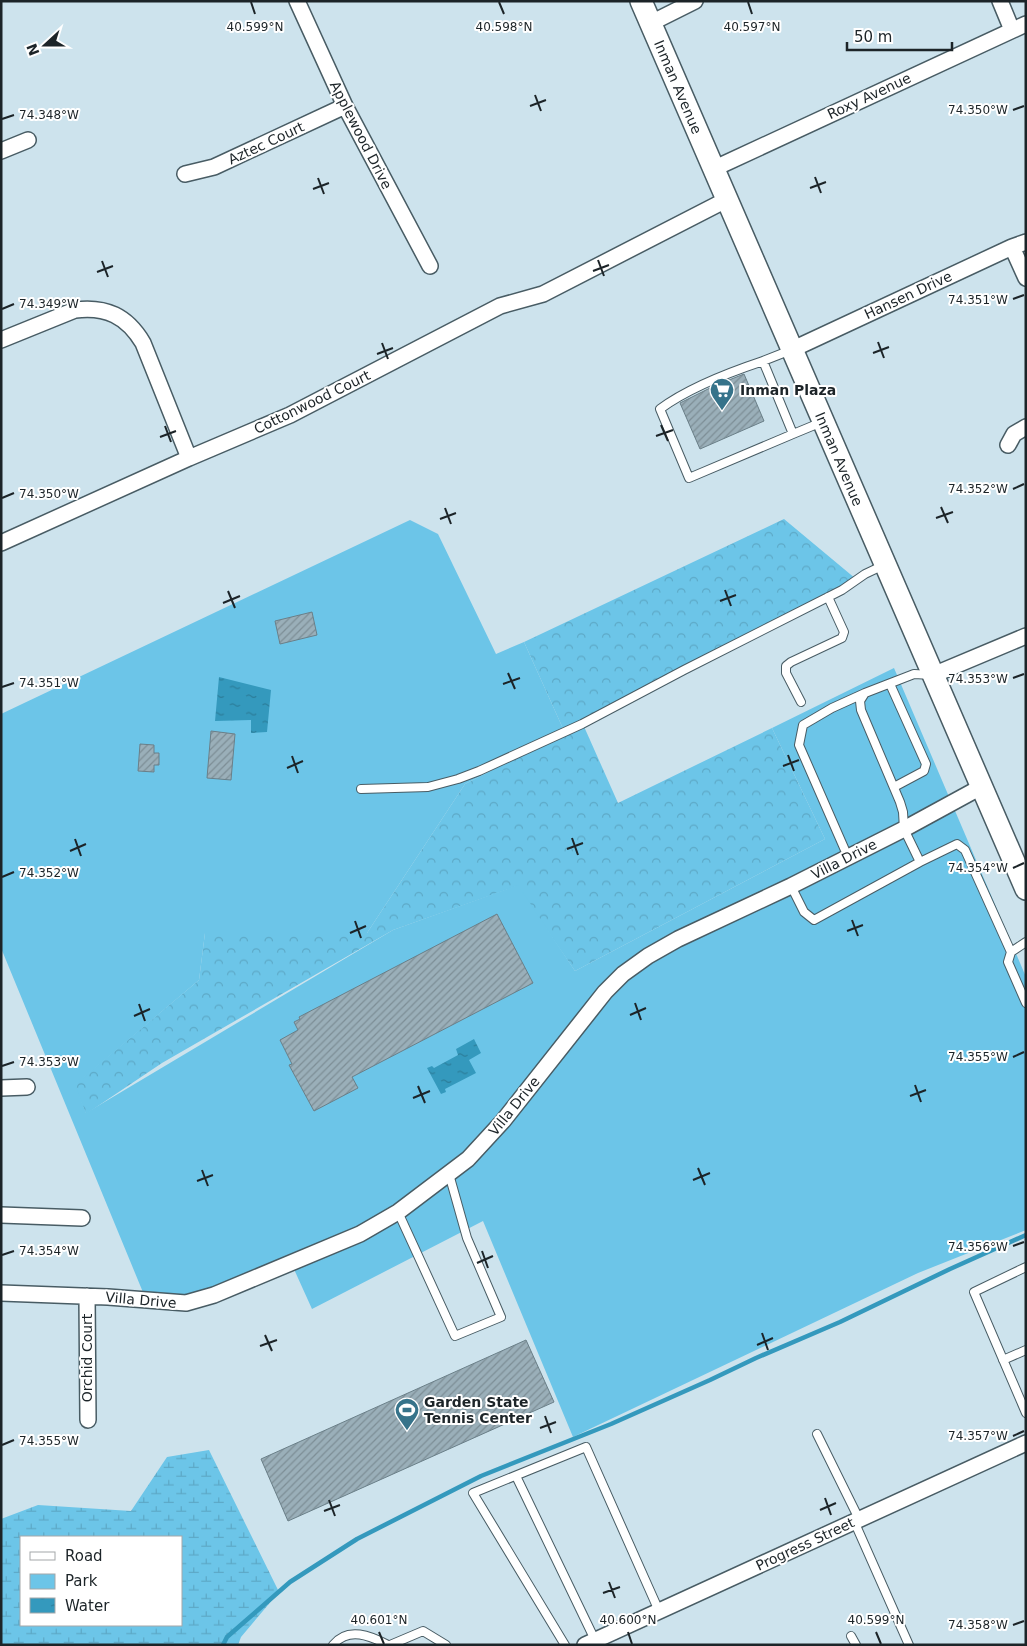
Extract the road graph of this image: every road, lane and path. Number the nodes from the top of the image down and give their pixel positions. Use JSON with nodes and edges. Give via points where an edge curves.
{"nodes":[{"id":1,"x":297,"y":1,"type":"edge"},
{"id":2,"x":641,"y":1,"type":"edge"},
{"id":3,"x":695,"y":1,"type":"edge"},
{"id":4,"x":1000,"y":1,"type":"edge"},
{"id":5,"x":651,"y":23,"type":"junction"},
{"id":6,"x":1019,"y":27,"type":"edge"},
{"id":7,"x":345,"y":106,"type":"junction"},
{"id":8,"x":28,"y":140,"type":"dead end"},
{"id":9,"x":1,"y":151,"type":"edge"},
{"id":10,"x":713,"y":168,"type":"junction"},
{"id":11,"x":185,"y":174,"type":"dead end"},
{"id":12,"x":726,"y":200,"type":"junction"},
{"id":13,"x":1019,"y":244,"type":"edge"},
{"id":14,"x":430,"y":266,"type":"dead end"},
{"id":15,"x":1026,"y":278,"type":"edge"},
{"id":16,"x":1,"y":340,"type":"edge"},
{"id":17,"x":791,"y":350,"type":"junction"},
{"id":18,"x":763,"y":361,"type":"junction"},
{"id":19,"x":822,"y":422,"type":"junction"},
{"id":20,"x":1026,"y":426,"type":"edge"},
{"id":21,"x":793,"y":434,"type":"junction"},
{"id":22,"x":1008,"y":445,"type":"dead end"},
{"id":23,"x":189,"y":458,"type":"junction"},
{"id":24,"x":1,"y":543,"type":"edge"},
{"id":25,"x":884,"y":565,"type":"junction"},
{"id":26,"x":828,"y":597,"type":"junction"},
{"id":27,"x":1026,"y":636,"type":"edge"},
{"id":28,"x":934,"y":675,"type":"junction"},
{"id":29,"x":890,"y":684,"type":"junction"},
{"id":30,"x":865,"y":693,"type":"junction"},
{"id":31,"x":801,"y":702,"type":"dead end"},
{"id":32,"x":894,"y":787,"type":"junction"},
{"id":33,"x":981,"y":787,"type":"junction"},
{"id":34,"x":361,"y":789,"type":"dead end"},
{"id":35,"x":904,"y":829,"type":"junction"},
{"id":36,"x":848,"y":857,"type":"junction"},
{"id":37,"x":920,"y":862,"type":"junction"},
{"id":38,"x":791,"y":886,"type":"junction"},
{"id":39,"x":1026,"y":889,"type":"edge"},
{"id":40,"x":1026,"y":942,"type":"edge"},
{"id":41,"x":1011,"y":952,"type":"junction"},
{"id":42,"x":1026,"y":1003,"type":"edge"},
{"id":43,"x":27,"y":1087,"type":"dead end"},
{"id":44,"x":1,"y":1088,"type":"edge"},
{"id":45,"x":449,"y":1174,"type":"junction"},
{"id":46,"x":398,"y":1212,"type":"junction"},
{"id":47,"x":1,"y":1215,"type":"edge"},
{"id":48,"x":82,"y":1218,"type":"dead end"},
{"id":49,"x":1026,"y":1267,"type":"edge"},
{"id":50,"x":1,"y":1293,"type":"edge"},
{"id":51,"x":87,"y":1296,"type":"junction"},
{"id":52,"x":1026,"y":1350,"type":"edge"},
{"id":53,"x":1003,"y":1360,"type":"junction"},
{"id":54,"x":1026,"y":1413,"type":"edge"},
{"id":55,"x":88,"y":1420,"type":"dead end"},
{"id":56,"x":817,"y":1434,"type":"dead end"},
{"id":57,"x":1026,"y":1443,"type":"edge"},
{"id":58,"x":516,"y":1476,"type":"junction"},
{"id":59,"x":857,"y":1520,"type":"junction"},
{"id":60,"x":659,"y":1611,"type":"junction"},
{"id":61,"x":851,"y":1636,"type":"dead end"},
{"id":62,"x":590,"y":1642,"type":"edge"},
{"id":63,"x":334,"y":1645,"type":"edge"},
{"id":64,"x":389,"y":1645,"type":"edge"},
{"id":65,"x":446,"y":1645,"type":"edge"},
{"id":66,"x":566,"y":1645,"type":"edge"},
{"id":67,"x":856,"y":1645,"type":"edge"},
{"id":68,"x":909,"y":1645,"type":"edge"}],
"edges":[{"from":1,"to":7,"type":"street","name":"Applewood Drive"},
{"from":2,"to":5,"type":"main road","name":"Inman Avenue"},
{"from":3,"to":5,"type":"street"},
{"from":4,"to":6,"type":"street"},
{"from":5,"to":10,"type":"main road","name":"Inman Avenue"},
{"from":6,"to":10,"type":"street","name":"Roxy Avenue"},
{"from":7,"to":11,"type":"street","name":"Aztec Court","via":[[214,167]]},
{"from":7,"to":14,"type":"street","name":"Applewood Drive"},
{"from":8,"to":9,"type":"street"},
{"from":10,"to":12,"type":"main road","name":"Inman Avenue"},
{"from":12,"to":17,"type":"main road","name":"Inman Avenue"},
{"from":12,"to":23,"type":"street","name":"Cottonwood Court","via":[[543,294],[500,306],[290,415]]},
{"from":13,"to":15,"type":"street"},
{"from":13,"to":17,"type":"street","name":"Hansen Drive"},
{"from":16,"to":23,"type":"street","via":[[75,310],[100,309],[123,319],[143,343]]},
{"from":17,"to":18,"type":"lane"},
{"from":17,"to":19,"type":"main road","name":"Inman Avenue"},
{"from":18,"to":21,"type":"lane"},
{"from":18,"to":21,"type":"lane","via":[[736,370],[660,408],[689,478]]},
{"from":19,"to":21,"type":"lane"},
{"from":19,"to":25,"type":"main road","name":"Inman Avenue"},
{"from":20,"to":22,"type":"street","via":[[1014,434]]},
{"from":23,"to":24,"type":"street","name":"Cottonwood Court"},
{"from":25,"to":26,"type":"lane"},
{"from":25,"to":28,"type":"main road","name":"Inman Avenue"},
{"from":26,"to":31,"type":"lane","via":[[844,632],[842,638],[786,666],[786,673]]},
{"from":26,"to":34,"type":"lane","via":[[662,680],[574,729],[479,771],[428,787]]},
{"from":27,"to":28,"type":"street"},
{"from":28,"to":29,"type":"lane","via":[[914,674]]},
{"from":28,"to":33,"type":"main road","name":"Inman Avenue"},
{"from":29,"to":30,"type":"lane"},
{"from":29,"to":32,"type":"lane","via":[[926,764],[924,771]]},
{"from":30,"to":32,"type":"lane","via":[[860,701],[861,710]]},
{"from":30,"to":36,"type":"lane","via":[[803,725],[799,745]]},
{"from":32,"to":35,"type":"lane","via":[[903,812]]},
{"from":33,"to":35,"type":"street","name":"Villa Drive"},
{"from":33,"to":39,"type":"main road","name":"Inman Avenue"},
{"from":35,"to":36,"type":"street","name":"Villa Drive"},
{"from":35,"to":37,"type":"lane"},
{"from":36,"to":38,"type":"street","name":"Villa Drive"},
{"from":37,"to":38,"type":"lane","via":[[814,920],[804,912]]},
{"from":37,"to":41,"type":"lane","via":[[957,844],[965,850]]},
{"from":38,"to":45,"type":"street","name":"Villa Drive","via":[[678,939],[624,974],[605,992],[486,1141]]},
{"from":40,"to":41,"type":"lane"},
{"from":41,"to":42,"type":"lane","via":[[1008,962]]},
{"from":43,"to":44,"type":"street"},
{"from":45,"to":46,"type":"street","name":"Villa Drive"},
{"from":45,"to":46,"type":"lane","via":[[466,1238],[501,1316],[455,1336]]},
{"from":46,"to":51,"type":"street","name":"Villa Drive","via":[[360,1234],[214,1295],[186,1303]]},
{"from":47,"to":48,"type":"street"},
{"from":49,"to":53,"type":"lane","via":[[974,1292]]},
{"from":50,"to":51,"type":"street","name":"Villa Drive"},
{"from":51,"to":55,"type":"street","name":"Orchid Court"},
{"from":52,"to":53,"type":"lane"},
{"from":53,"to":54,"type":"lane"},
{"from":56,"to":59,"type":"lane"},
{"from":57,"to":59,"type":"street","name":"Progress Street"},
{"from":58,"to":60,"type":"lane","via":[[586,1447]]},
{"from":58,"to":62,"type":"lane"},
{"from":58,"to":66,"type":"lane","via":[[473,1493]]},
{"from":59,"to":60,"type":"street","name":"Progress Street"},
{"from":59,"to":68,"type":"lane"},
{"from":60,"to":62,"type":"street","name":"Progress Street"},
{"from":61,"to":67,"type":"lane"},
{"from":63,"to":64,"type":"lane","via":[[355,1633],[366,1634]]},
{"from":64,"to":65,"type":"lane","via":[[423,1631]]}]}
